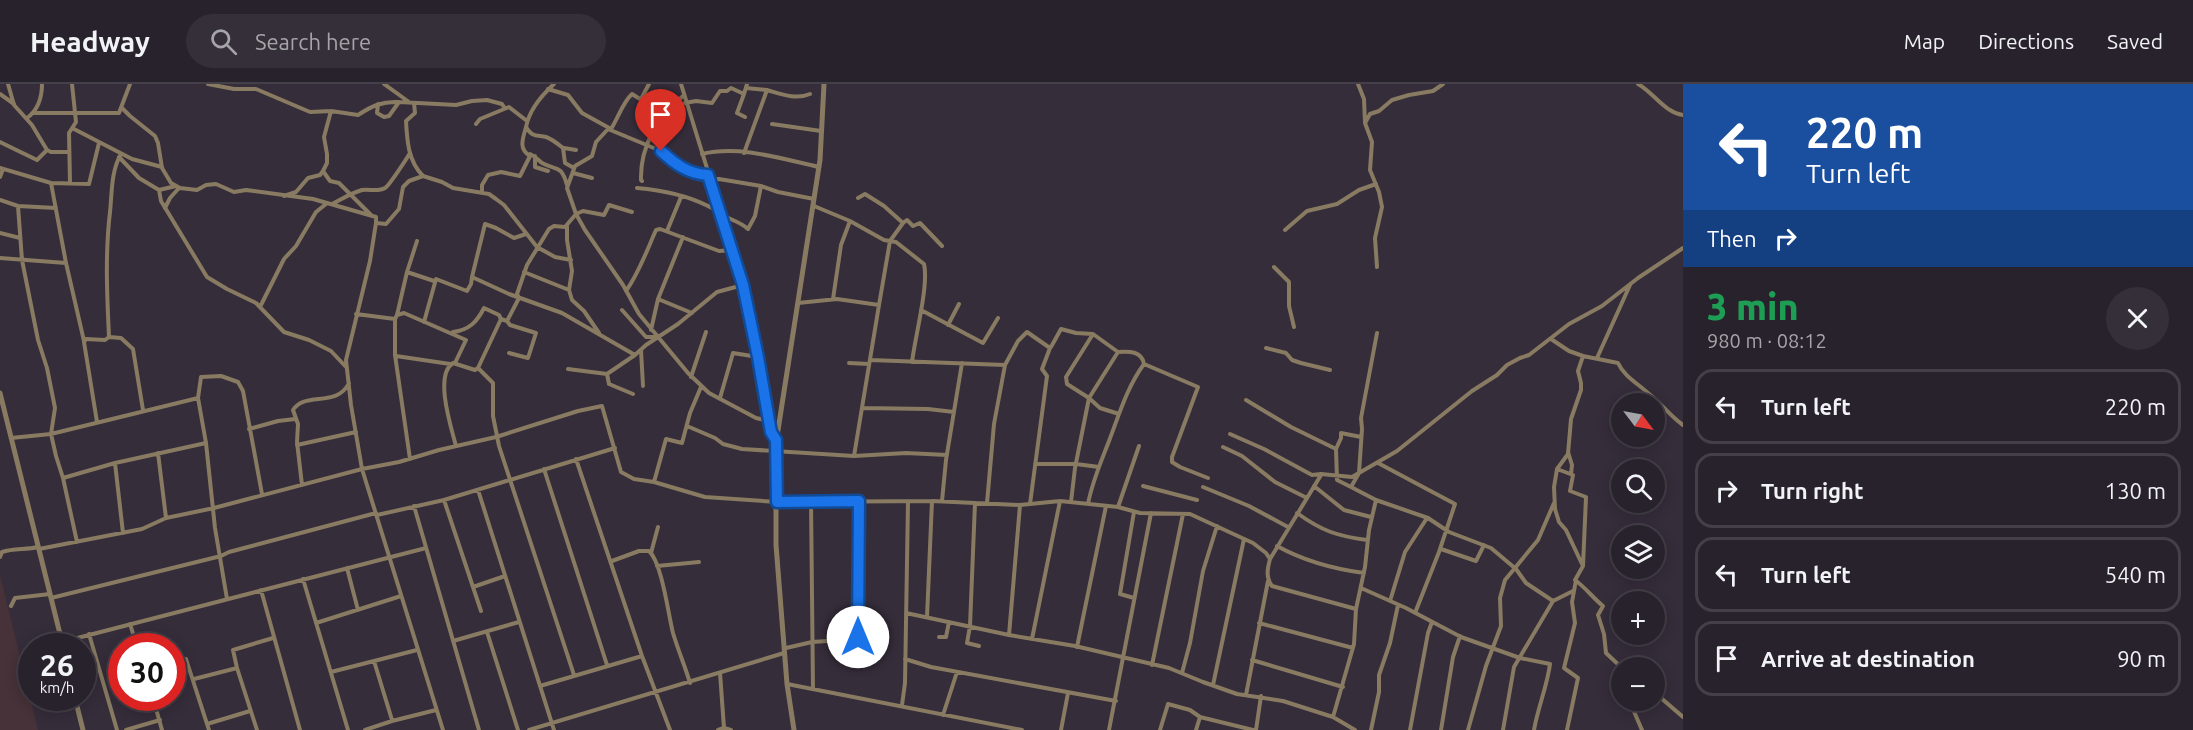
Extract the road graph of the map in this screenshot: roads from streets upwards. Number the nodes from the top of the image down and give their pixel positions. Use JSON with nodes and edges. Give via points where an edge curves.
{"nodes":[{"id":1,"x":8,"y":84,"type":"edge"},
{"id":2,"x":42,"y":84,"type":"edge"},
{"id":3,"x":72,"y":84,"type":"edge"},
{"id":4,"x":130,"y":84,"type":"edge"},
{"id":5,"x":208,"y":84,"type":"edge"},
{"id":6,"x":384,"y":84,"type":"edge"},
{"id":7,"x":554,"y":84,"type":"edge"},
{"id":8,"x":649,"y":84,"type":"edge"},
{"id":9,"x":681,"y":84,"type":"edge"},
{"id":10,"x":824,"y":84,"type":"edge"},
{"id":11,"x":1358,"y":84,"type":"edge"},
{"id":12,"x":1443,"y":84,"type":"edge"},
{"id":13,"x":1638,"y":84,"type":"edge"},
{"id":14,"x":746,"y":86,"type":"edge"},
{"id":15,"x":1435,"y":87,"type":"edge"},
{"id":16,"x":548,"y":89,"type":"junction"},
{"id":17,"x":767,"y":90,"type":"junction"},
{"id":18,"x":0,"y":94,"type":"edge"},
{"id":19,"x":744,"y":94,"type":"junction"},
{"id":20,"x":810,"y":94,"type":"dead end"},
{"id":21,"x":683,"y":96,"type":"junction"},
{"id":22,"x":641,"y":100,"type":"junction"},
{"id":23,"x":399,"y":102,"type":"junction"},
{"id":24,"x":411,"y":103,"type":"junction"},
{"id":25,"x":685,"y":103,"type":"junction"},
{"id":26,"x":378,"y":104,"type":"junction"},
{"id":27,"x":14,"y":105,"type":"junction"},
{"id":28,"x":504,"y":107,"type":"junction"},
{"id":29,"x":122,"y":108,"type":"junction"},
{"id":30,"x":331,"y":111,"type":"junction"},
{"id":31,"x":75,"y":112,"type":"junction"},
{"id":32,"x":33,"y":113,"type":"junction"},
{"id":33,"x":1683,"y":116,"type":"edge"},
{"id":34,"x":745,"y":117,"type":"dead end"},
{"id":35,"x":27,"y":118,"type":"junction"},
{"id":36,"x":527,"y":121,"type":"junction"},
{"id":37,"x":1365,"y":123,"type":"junction"},
{"id":38,"x":476,"y":124,"type":"dead end"},
{"id":39,"x":772,"y":124,"type":"dead end"},
{"id":40,"x":657,"y":125,"type":"junction"},
{"id":41,"x":526,"y":127,"type":"junction"},
{"id":42,"x":74,"y":129,"type":"junction"},
{"id":43,"x":611,"y":129,"type":"junction"},
{"id":44,"x":822,"y":131,"type":"junction"},
{"id":45,"x":0,"y":142,"type":"edge"},
{"id":46,"x":99,"y":143,"type":"junction"},
{"id":47,"x":646,"y":145,"type":"junction"},
{"id":48,"x":563,"y":148,"type":"junction"},
{"id":49,"x":47,"y":150,"type":"junction"},
{"id":50,"x":576,"y":150,"type":"dead end"},
{"id":51,"x":69,"y":152,"type":"junction"},
{"id":52,"x":410,"y":153,"type":"junction"},
{"id":53,"x":744,"y":153,"type":"junction"},
{"id":54,"x":701,"y":154,"type":"junction"},
{"id":55,"x":120,"y":155,"type":"junction"},
{"id":56,"x":532,"y":156,"type":"junction"},
{"id":57,"x":819,"y":167,"type":"junction"},
{"id":58,"x":1,"y":168,"type":"edge"},
{"id":59,"x":162,"y":168,"type":"junction"},
{"id":60,"x":573,"y":170,"type":"junction"},
{"id":61,"x":323,"y":171,"type":"junction"},
{"id":62,"x":548,"y":171,"type":"dead end"},
{"id":63,"x":708,"y":175,"type":"junction"},
{"id":64,"x":423,"y":176,"type":"junction"},
{"id":65,"x":0,"y":177,"type":"edge"},
{"id":66,"x":592,"y":178,"type":"dead end"},
{"id":67,"x":710,"y":180,"type":"junction"},
{"id":68,"x":642,"y":181,"type":"dead end"},
{"id":69,"x":51,"y":183,"type":"junction"},
{"id":70,"x":70,"y":183,"type":"junction"},
{"id":71,"x":1376,"y":184,"type":"junction"},
{"id":72,"x":567,"y":185,"type":"junction"},
{"id":73,"x":761,"y":186,"type":"junction"},
{"id":74,"x":177,"y":187,"type":"junction"},
{"id":75,"x":637,"y":188,"type":"dead end"},
{"id":76,"x":159,"y":190,"type":"junction"},
{"id":77,"x":482,"y":193,"type":"junction"},
{"id":78,"x":350,"y":194,"type":"junction"},
{"id":79,"x":284,"y":196,"type":"junction"},
{"id":80,"x":681,"y":197,"type":"junction"},
{"id":81,"x":858,"y":198,"type":"dead end"},
{"id":82,"x":0,"y":200,"type":"edge"},
{"id":83,"x":814,"y":203,"type":"junction"},
{"id":84,"x":329,"y":204,"type":"junction"},
{"id":85,"x":18,"y":206,"type":"junction"},
{"id":86,"x":56,"y":208,"type":"junction"},
{"id":87,"x":165,"y":208,"type":"junction"},
{"id":88,"x":632,"y":212,"type":"dead end"},
{"id":89,"x":576,"y":214,"type":"junction"},
{"id":90,"x":721,"y":214,"type":"junction"},
{"id":91,"x":371,"y":216,"type":"junction"},
{"id":92,"x":850,"y":221,"type":"junction"},
{"id":93,"x":376,"y":223,"type":"junction"},
{"id":94,"x":903,"y":223,"type":"junction"},
{"id":95,"x":567,"y":225,"type":"junction"},
{"id":96,"x":1285,"y":230,"type":"dead end"},
{"id":97,"x":667,"y":231,"type":"junction"},
{"id":98,"x":0,"y":233,"type":"edge"},
{"id":99,"x":526,"y":234,"type":"junction"},
{"id":100,"x":683,"y":237,"type":"junction"},
{"id":101,"x":21,"y":238,"type":"junction"},
{"id":102,"x":417,"y":241,"type":"dead end"},
{"id":103,"x":890,"y":241,"type":"junction"},
{"id":104,"x":942,"y":246,"type":"dead end"},
{"id":105,"x":537,"y":247,"type":"junction"},
{"id":106,"x":1683,"y":248,"type":"edge"},
{"id":107,"x":732,"y":250,"type":"junction"},
{"id":108,"x":0,"y":258,"type":"edge"},
{"id":109,"x":22,"y":260,"type":"junction"},
{"id":110,"x":571,"y":261,"type":"junction"},
{"id":111,"x":66,"y":263,"type":"junction"},
{"id":112,"x":1274,"y":267,"type":"dead end"},
{"id":113,"x":1377,"y":267,"type":"dead end"},
{"id":114,"x":407,"y":272,"type":"junction"},
{"id":115,"x":524,"y":272,"type":"junction"},
{"id":116,"x":472,"y":277,"type":"junction"},
{"id":117,"x":434,"y":281,"type":"junction"},
{"id":118,"x":1631,"y":284,"type":"junction"},
{"id":119,"x":743,"y":285,"type":"junction"},
{"id":120,"x":569,"y":290,"type":"junction"},
{"id":121,"x":626,"y":291,"type":"junction"},
{"id":122,"x":519,"y":298,"type":"junction"},
{"id":123,"x":658,"y":299,"type":"junction"},
{"id":124,"x":833,"y":299,"type":"junction"},
{"id":125,"x":798,"y":303,"type":"junction"},
{"id":126,"x":959,"y":304,"type":"dead end"},
{"id":127,"x":879,"y":305,"type":"junction"},
{"id":128,"x":260,"y":307,"type":"junction"},
{"id":129,"x":622,"y":310,"type":"dead end"},
{"id":130,"x":921,"y":310,"type":"junction"},
{"id":131,"x":692,"y":313,"type":"junction"},
{"id":132,"x":356,"y":314,"type":"junction"},
{"id":133,"x":396,"y":317,"type":"junction"},
{"id":134,"x":998,"y":318,"type":"dead end"},
{"id":135,"x":501,"y":320,"type":"junction"},
{"id":136,"x":507,"y":321,"type":"junction"},
{"id":137,"x":424,"y":322,"type":"junction"},
{"id":138,"x":948,"y":325,"type":"junction"},
{"id":139,"x":1294,"y":327,"type":"dead end"},
{"id":140,"x":651,"y":331,"type":"junction"},
{"id":141,"x":706,"y":332,"type":"dead end"},
{"id":142,"x":451,"y":333,"type":"junction"},
{"id":143,"x":1377,"y":333,"type":"dead end"},
{"id":144,"x":599,"y":334,"type":"junction"},
{"id":145,"x":1093,"y":334,"type":"junction"},
{"id":146,"x":109,"y":337,"type":"junction"},
{"id":147,"x":656,"y":337,"type":"junction"},
{"id":148,"x":1551,"y":339,"type":"junction"},
{"id":149,"x":84,"y":342,"type":"junction"},
{"id":150,"x":1050,"y":348,"type":"junction"},
{"id":151,"x":1266,"y":348,"type":"dead end"},
{"id":152,"x":641,"y":349,"type":"junction"},
{"id":153,"x":1118,"y":352,"type":"junction"},
{"id":154,"x":509,"y":353,"type":"dead end"},
{"id":155,"x":395,"y":355,"type":"junction"},
{"id":156,"x":635,"y":355,"type":"junction"},
{"id":157,"x":1583,"y":356,"type":"junction"},
{"id":158,"x":758,"y":357,"type":"junction"},
{"id":159,"x":1597,"y":358,"type":"junction"},
{"id":160,"x":869,"y":362,"type":"junction"},
{"id":161,"x":912,"y":362,"type":"junction"},
{"id":162,"x":849,"y":363,"type":"dead end"},
{"id":163,"x":962,"y":363,"type":"junction"},
{"id":164,"x":452,"y":364,"type":"junction"},
{"id":165,"x":1144,"y":364,"type":"junction"},
{"id":166,"x":1005,"y":365,"type":"junction"},
{"id":167,"x":478,"y":368,"type":"junction"},
{"id":168,"x":347,"y":369,"type":"junction"},
{"id":169,"x":568,"y":369,"type":"dead end"},
{"id":170,"x":1330,"y":369,"type":"dead end"},
{"id":171,"x":608,"y":374,"type":"junction"},
{"id":172,"x":691,"y":377,"type":"junction"},
{"id":173,"x":350,"y":382,"type":"junction"},
{"id":174,"x":643,"y":386,"type":"dead end"},
{"id":175,"x":701,"y":387,"type":"junction"},
{"id":176,"x":0,"y":393,"type":"edge"},
{"id":177,"x":633,"y":394,"type":"dead end"},
{"id":178,"x":198,"y":398,"type":"junction"},
{"id":179,"x":720,"y":398,"type":"junction"},
{"id":180,"x":1089,"y":398,"type":"junction"},
{"id":181,"x":1246,"y":400,"type":"dead end"},
{"id":182,"x":862,"y":408,"type":"junction"},
{"id":183,"x":143,"y":410,"type":"junction"},
{"id":184,"x":954,"y":412,"type":"junction"},
{"id":185,"x":1119,"y":414,"type":"junction"},
{"id":186,"x":295,"y":418,"type":"junction"},
{"id":187,"x":769,"y":421,"type":"junction"},
{"id":188,"x":97,"y":422,"type":"junction"},
{"id":189,"x":1683,"y":424,"type":"edge"},
{"id":190,"x":687,"y":426,"type":"junction"},
{"id":191,"x":249,"y":429,"type":"junction"},
{"id":192,"x":356,"y":432,"type":"junction"},
{"id":193,"x":51,"y":434,"type":"junction"},
{"id":194,"x":1230,"y":434,"type":"dead end"},
{"id":195,"x":496,"y":437,"type":"junction"},
{"id":196,"x":1361,"y":437,"type":"junction"},
{"id":197,"x":11,"y":438,"type":"junction"},
{"id":198,"x":776,"y":440,"type":"junction"},
{"id":199,"x":206,"y":443,"type":"junction"},
{"id":200,"x":297,"y":445,"type":"junction"},
{"id":201,"x":456,"y":446,"type":"junction"},
{"id":202,"x":1139,"y":446,"type":"dead end"},
{"id":203,"x":1223,"y":447,"type":"dead end"},
{"id":204,"x":615,"y":448,"type":"junction"},
{"id":205,"x":1336,"y":449,"type":"junction"},
{"id":206,"x":777,"y":451,"type":"junction"},
{"id":207,"x":1568,"y":452,"type":"junction"},
{"id":208,"x":158,"y":453,"type":"junction"},
{"id":209,"x":947,"y":455,"type":"junction"},
{"id":210,"x":854,"y":456,"type":"junction"},
{"id":211,"x":410,"y":459,"type":"junction"},
{"id":212,"x":576,"y":459,"type":"junction"},
{"id":213,"x":1377,"y":463,"type":"junction"},
{"id":214,"x":115,"y":464,"type":"junction"},
{"id":215,"x":1035,"y":464,"type":"junction"},
{"id":216,"x":1076,"y":464,"type":"junction"},
{"id":217,"x":1099,"y":467,"type":"junction"},
{"id":218,"x":362,"y":469,"type":"junction"},
{"id":219,"x":544,"y":469,"type":"junction"},
{"id":220,"x":1557,"y":469,"type":"junction"},
{"id":221,"x":1359,"y":473,"type":"junction"},
{"id":222,"x":1322,"y":474,"type":"junction"},
{"id":223,"x":1570,"y":474,"type":"junction"},
{"id":224,"x":1337,"y":475,"type":"junction"},
{"id":225,"x":63,"y":478,"type":"junction"},
{"id":226,"x":1208,"y":478,"type":"dead end"},
{"id":227,"x":510,"y":479,"type":"junction"},
{"id":228,"x":654,"y":482,"type":"junction"},
{"id":229,"x":302,"y":485,"type":"junction"},
{"id":230,"x":1143,"y":486,"type":"dead end"},
{"id":231,"x":1314,"y":486,"type":"junction"},
{"id":232,"x":1203,"y":487,"type":"dead end"},
{"id":233,"x":1351,"y":487,"type":"junction"},
{"id":234,"x":478,"y":490,"type":"junction"},
{"id":235,"x":262,"y":494,"type":"junction"},
{"id":236,"x":1306,"y":498,"type":"junction"},
{"id":237,"x":444,"y":500,"type":"junction"},
{"id":238,"x":1197,"y":500,"type":"dead end"},
{"id":239,"x":1376,"y":500,"type":"junction"},
{"id":240,"x":811,"y":501,"type":"junction"},
{"id":241,"x":859,"y":501,"type":"junction"},
{"id":242,"x":932,"y":501,"type":"junction"},
{"id":243,"x":942,"y":501,"type":"junction"},
{"id":244,"x":1060,"y":501,"type":"junction"},
{"id":245,"x":777,"y":502,"type":"junction"},
{"id":246,"x":908,"y":502,"type":"junction"},
{"id":247,"x":1071,"y":502,"type":"junction"},
{"id":248,"x":1554,"y":502,"type":"junction"},
{"id":249,"x":975,"y":503,"type":"junction"},
{"id":250,"x":987,"y":503,"type":"junction"},
{"id":251,"x":1029,"y":504,"type":"junction"},
{"id":252,"x":1089,"y":504,"type":"junction"},
{"id":253,"x":1020,"y":505,"type":"junction"},
{"id":254,"x":414,"y":506,"type":"junction"},
{"id":255,"x":1106,"y":506,"type":"junction"},
{"id":256,"x":1118,"y":507,"type":"junction"},
{"id":257,"x":214,"y":508,"type":"junction"},
{"id":258,"x":1134,"y":512,"type":"junction"},
{"id":259,"x":1151,"y":513,"type":"junction"},
{"id":260,"x":1298,"y":513,"type":"junction"},
{"id":261,"x":376,"y":514,"type":"junction"},
{"id":262,"x":1183,"y":514,"type":"junction"},
{"id":263,"x":1371,"y":517,"type":"junction"},
{"id":264,"x":166,"y":518,"type":"junction"},
{"id":265,"x":1427,"y":518,"type":"junction"},
{"id":266,"x":1217,"y":526,"type":"junction"},
{"id":267,"x":658,"y":527,"type":"dead end"},
{"id":268,"x":1288,"y":527,"type":"junction"},
{"id":269,"x":1447,"y":531,"type":"junction"},
{"id":270,"x":123,"y":532,"type":"junction"},
{"id":271,"x":1244,"y":539,"type":"junction"},
{"id":272,"x":1367,"y":540,"type":"junction"},
{"id":273,"x":77,"y":542,"type":"junction"},
{"id":274,"x":1484,"y":545,"type":"junction"},
{"id":275,"x":1277,"y":546,"type":"junction"},
{"id":276,"x":39,"y":548,"type":"junction"},
{"id":277,"x":426,"y":548,"type":"junction"},
{"id":278,"x":1441,"y":549,"type":"junction"},
{"id":279,"x":651,"y":553,"type":"junction"},
{"id":280,"x":221,"y":556,"type":"junction"},
{"id":281,"x":0,"y":557,"type":"edge"},
{"id":282,"x":389,"y":557,"type":"junction"},
{"id":283,"x":1270,"y":559,"type":"junction"},
{"id":284,"x":612,"y":561,"type":"junction"},
{"id":285,"x":699,"y":562,"type":"dead end"},
{"id":286,"x":657,"y":566,"type":"junction"},
{"id":287,"x":1583,"y":566,"type":"junction"},
{"id":288,"x":347,"y":568,"type":"junction"},
{"id":289,"x":1515,"y":568,"type":"junction"},
{"id":290,"x":1364,"y":573,"type":"junction"},
{"id":291,"x":505,"y":576,"type":"junction"},
{"id":292,"x":303,"y":579,"type":"junction"},
{"id":293,"x":1268,"y":580,"type":"junction"},
{"id":294,"x":1576,"y":580,"type":"junction"},
{"id":295,"x":473,"y":587,"type":"junction"},
{"id":296,"x":1361,"y":588,"type":"junction"},
{"id":297,"x":261,"y":590,"type":"junction"},
{"id":298,"x":1573,"y":591,"type":"junction"},
{"id":299,"x":51,"y":596,"type":"junction"},
{"id":300,"x":401,"y":596,"type":"junction"},
{"id":301,"x":1134,"y":598,"type":"junction"},
{"id":302,"x":227,"y":599,"type":"junction"},
{"id":303,"x":1390,"y":601,"type":"junction"},
{"id":304,"x":1553,"y":601,"type":"junction"},
{"id":305,"x":1398,"y":605,"type":"junction"},
{"id":306,"x":11,"y":606,"type":"dead end"},
{"id":307,"x":358,"y":609,"type":"junction"},
{"id":308,"x":1356,"y":609,"type":"junction"},
{"id":309,"x":481,"y":611,"type":"dead end"},
{"id":310,"x":906,"y":613,"type":"junction"},
{"id":311,"x":1415,"y":613,"type":"junction"},
{"id":312,"x":927,"y":617,"type":"junction"},
{"id":313,"x":519,"y":622,"type":"junction"},
{"id":314,"x":949,"y":622,"type":"junction"},
{"id":315,"x":1432,"y":622,"type":"junction"},
{"id":316,"x":316,"y":623,"type":"junction"},
{"id":317,"x":1259,"y":623,"type":"junction"},
{"id":318,"x":130,"y":624,"type":"junction"},
{"id":319,"x":970,"y":626,"type":"junction"},
{"id":320,"x":487,"y":632,"type":"junction"},
{"id":321,"x":59,"y":633,"type":"edge"},
{"id":322,"x":93,"y":633,"type":"edge"},
{"id":323,"x":133,"y":633,"type":"edge"},
{"id":324,"x":1009,"y":635,"type":"junction"},
{"id":325,"x":1460,"y":636,"type":"junction"},
{"id":326,"x":939,"y":637,"type":"dead end"},
{"id":327,"x":273,"y":638,"type":"junction"},
{"id":328,"x":1032,"y":639,"type":"junction"},
{"id":329,"x":453,"y":641,"type":"junction"},
{"id":330,"x":812,"y":642,"type":"junction"},
{"id":331,"x":979,"y":646,"type":"dead end"},
{"id":332,"x":1077,"y":647,"type":"junction"},
{"id":333,"x":1353,"y":648,"type":"junction"},
{"id":334,"x":1493,"y":648,"type":"junction"},
{"id":335,"x":417,"y":650,"type":"junction"},
{"id":336,"x":786,"y":650,"type":"junction"},
{"id":337,"x":642,"y":657,"type":"junction"},
{"id":338,"x":96,"y":658,"type":"edge"},
{"id":339,"x":1122,"y":658,"type":"junction"},
{"id":340,"x":1520,"y":658,"type":"junction"},
{"id":341,"x":1611,"y":658,"type":"edge"},
{"id":342,"x":186,"y":659,"type":"edge"},
{"id":343,"x":905,"y":659,"type":"junction"},
{"id":344,"x":1252,"y":660,"type":"junction"},
{"id":345,"x":374,"y":661,"type":"junction"},
{"id":346,"x":608,"y":665,"type":"junction"},
{"id":347,"x":1152,"y":665,"type":"junction"},
{"id":348,"x":237,"y":668,"type":"junction"},
{"id":349,"x":331,"y":672,"type":"junction"},
{"id":350,"x":957,"y":672,"type":"junction"},
{"id":351,"x":1182,"y":673,"type":"junction"},
{"id":352,"x":720,"y":674,"type":"junction"},
{"id":353,"x":574,"y":675,"type":"junction"},
{"id":354,"x":194,"y":679,"type":"junction"},
{"id":355,"x":690,"y":683,"type":"junction"},
{"id":356,"x":788,"y":684,"type":"junction"},
{"id":357,"x":1213,"y":685,"type":"junction"},
{"id":358,"x":540,"y":686,"type":"junction"},
{"id":359,"x":1343,"y":687,"type":"junction"},
{"id":360,"x":813,"y":689,"type":"junction"},
{"id":361,"x":657,"y":693,"type":"junction"},
{"id":362,"x":1068,"y":693,"type":"junction"},
{"id":363,"x":1246,"y":695,"type":"junction"},
{"id":364,"x":1261,"y":696,"type":"junction"},
{"id":365,"x":1116,"y":701,"type":"junction"},
{"id":366,"x":1665,"y":701,"type":"edge"},
{"id":367,"x":902,"y":705,"type":"junction"},
{"id":368,"x":436,"y":710,"type":"junction"},
{"id":369,"x":78,"y":711,"type":"edge"},
{"id":370,"x":157,"y":711,"type":"edge"},
{"id":371,"x":250,"y":711,"type":"junction"},
{"id":372,"x":1634,"y":711,"type":"edge"},
{"id":373,"x":943,"y":715,"type":"junction"},
{"id":374,"x":1200,"y":717,"type":"junction"},
{"id":375,"x":1333,"y":717,"type":"junction"},
{"id":376,"x":1683,"y":717,"type":"edge"},
{"id":377,"x":160,"y":720,"type":"junction"},
{"id":378,"x":392,"y":721,"type":"junction"},
{"id":379,"x":207,"y":724,"type":"junction"},
{"id":380,"x":552,"y":724,"type":"junction"},
{"id":381,"x":724,"y":728,"type":"junction"},
{"id":382,"x":1001,"y":728,"type":"edge"},
{"id":383,"x":83,"y":730,"type":"edge"},
{"id":384,"x":117,"y":730,"type":"edge"},
{"id":385,"x":126,"y":730,"type":"edge"},
{"id":386,"x":162,"y":730,"type":"edge"},
{"id":387,"x":209,"y":730,"type":"edge"},
{"id":388,"x":257,"y":730,"type":"edge"},
{"id":389,"x":300,"y":730,"type":"edge"},
{"id":390,"x":348,"y":730,"type":"edge"},
{"id":391,"x":365,"y":730,"type":"edge"},
{"id":392,"x":443,"y":730,"type":"edge"},
{"id":393,"x":479,"y":730,"type":"edge"},
{"id":394,"x":518,"y":730,"type":"edge"},
{"id":395,"x":529,"y":730,"type":"edge"},
{"id":396,"x":554,"y":730,"type":"edge"},
{"id":397,"x":670,"y":730,"type":"edge"},
{"id":398,"x":718,"y":730,"type":"edge"},
{"id":399,"x":730,"y":730,"type":"edge"},
{"id":400,"x":794,"y":730,"type":"edge"},
{"id":401,"x":1022,"y":730,"type":"edge"},
{"id":402,"x":1061,"y":730,"type":"edge"},
{"id":403,"x":1109,"y":730,"type":"edge"},
{"id":404,"x":1160,"y":730,"type":"edge"},
{"id":405,"x":1196,"y":730,"type":"edge"},
{"id":406,"x":1254,"y":730,"type":"edge"},
{"id":407,"x":1357,"y":730,"type":"edge"},
{"id":408,"x":1371,"y":730,"type":"edge"},
{"id":409,"x":1410,"y":730,"type":"edge"},
{"id":410,"x":1441,"y":730,"type":"edge"},
{"id":411,"x":1468,"y":730,"type":"edge"},
{"id":412,"x":1503,"y":730,"type":"edge"},
{"id":413,"x":1534,"y":730,"type":"edge"},
{"id":414,"x":1567,"y":730,"type":"edge"},
{"id":415,"x":1642,"y":730,"type":"edge"}],
"edges":[{"from":1,"to":27,"type":"street"},
{"from":2,"to":32,"type":"street"},
{"from":3,"to":31,"type":"street"},
{"from":4,"to":29,"type":"street"},
{"from":5,"to":30,"type":"street","via":[[256,89],[310,112]]},
{"from":6,"to":24,"type":"street"},
{"from":7,"to":16,"type":"street"},
{"from":8,"to":22,"type":"street"},
{"from":9,"to":21,"type":"street"},
{"from":10,"to":44,"type":"street"},
{"from":11,"to":37,"type":"street","via":[[1364,99]]},
{"from":12,"to":15,"type":"street"},
{"from":13,"to":33,"type":"street","via":[[1675,114]]},
{"from":14,"to":17,"type":"street"},
{"from":14,"to":19,"type":"street"},
{"from":15,"to":37,"type":"street","via":[[1392,100],[1370,114]]},
{"from":16,"to":36,"type":"street"},
{"from":16,"to":43,"type":"street","via":[[568,95],[582,113]]},
{"from":17,"to":20,"type":"street","via":[[788,96]]},
{"from":17,"to":53,"type":"street"},
{"from":18,"to":27,"type":"street"},
{"from":19,"to":25,"type":"street","via":[[731,88],[720,91],[712,103]]},
{"from":19,"to":34,"type":"street","via":[[737,113]]},
{"from":21,"to":25,"type":"street"},
{"from":21,"to":40,"type":"street"},
{"from":22,"to":40,"type":"street","via":[[648,104],[645,120]]},
{"from":22,"to":43,"type":"street","via":[[632,94],[626,99]]},
{"from":23,"to":24,"type":"street"},
{"from":23,"to":26,"type":"street"},
{"from":23,"to":26,"type":"street","via":[[384,117],[377,113]]},
{"from":24,"to":28,"type":"street","via":[[456,105],[487,100]]},
{"from":24,"to":52,"type":"street","via":[[415,113],[406,121]]},
{"from":25,"to":54,"type":"street"},
{"from":26,"to":30,"type":"street","via":[[358,115]]},
{"from":27,"to":35,"type":"street"},
{"from":28,"to":36,"type":"street"},
{"from":28,"to":38,"type":"street"},
{"from":29,"to":31,"type":"street","via":[[118,114]]},
{"from":29,"to":59,"type":"street","via":[[155,136]]},
{"from":30,"to":61,"type":"street","via":[[324,137],[327,164]]},
{"from":31,"to":32,"type":"street"},
{"from":31,"to":42,"type":"street"},
{"from":32,"to":35,"type":"street"},
{"from":35,"to":49,"type":"street"},
{"from":36,"to":41,"type":"street"},
{"from":37,"to":71,"type":"street","via":[[1372,142],[1370,170]]},
{"from":39,"to":44,"type":"street"},
{"from":40,"to":47,"type":"street"},
{"from":41,"to":48,"type":"street","via":[[538,138],[546,137]]},
{"from":41,"to":56,"type":"street","via":[[522,147]]},
{"from":42,"to":46,"type":"street"},
{"from":42,"to":51,"type":"street","via":[[69,133]]},
{"from":43,"to":47,"type":"street"},
{"from":43,"to":60,"type":"street","via":[[596,142],[592,156],[576,164]]},
{"from":44,"to":57,"type":"street"},
{"from":45,"to":49,"type":"street","via":[[37,160]]},
{"from":46,"to":55,"type":"street"},
{"from":46,"to":70,"type":"street","via":[[90,183]]},
{"from":47,"to":63,"type":"street","via":[[686,170]]},
{"from":47,"to":68,"type":"street","via":[[640,165]]},
{"from":48,"to":50,"type":"street"},
{"from":48,"to":60,"type":"street","via":[[565,163]]},
{"from":49,"to":51,"type":"street"},
{"from":51,"to":70,"type":"street"},
{"from":52,"to":64,"type":"street"},
{"from":52,"to":78,"type":"street","via":[[383,190]]},
{"from":53,"to":54,"type":"street"},
{"from":53,"to":57,"type":"street"},
{"from":54,"to":63,"type":"street"},
{"from":55,"to":59,"type":"street"},
{"from":55,"to":76,"type":"street","via":[[139,178]]},
{"from":55,"to":146,"type":"street","via":[[110,196],[107,236]]},
{"from":56,"to":62,"type":"street","via":[[535,166]]},
{"from":56,"to":72,"type":"street","via":[[560,169]]},
{"from":56,"to":77,"type":"street","via":[[520,176],[501,172],[486,177]]},
{"from":57,"to":83,"type":"street"},
{"from":58,"to":65,"type":"street"},
{"from":58,"to":69,"type":"street"},
{"from":59,"to":74,"type":"street"},
{"from":60,"to":66,"type":"street"},
{"from":60,"to":72,"type":"street"},
{"from":61,"to":78,"type":"street","via":[[330,181],[339,183]]},
{"from":61,"to":79,"type":"street","via":[[308,178],[296,192]]},
{"from":63,"to":67,"type":"street"},
{"from":64,"to":77,"type":"street","via":[[453,188]]},
{"from":64,"to":93,"type":"street","via":[[403,187],[399,209],[386,224]]},
{"from":67,"to":73,"type":"street"},
{"from":67,"to":90,"type":"street"},
{"from":69,"to":70,"type":"street"},
{"from":69,"to":86,"type":"street"},
{"from":71,"to":96,"type":"street","via":[[1337,204],[1307,211]]},
{"from":71,"to":113,"type":"street","via":[[1382,207],[1375,238]]},
{"from":72,"to":89,"type":"street"},
{"from":73,"to":83,"type":"street"},
{"from":73,"to":90,"type":"street","via":[[748,229]]},
{"from":74,"to":76,"type":"street"},
{"from":74,"to":79,"type":"street","via":[[197,190],[206,184],[216,184],[234,192]]},
{"from":74,"to":87,"type":"street"},
{"from":75,"to":80,"type":"street","via":[[667,191]]},
{"from":76,"to":87,"type":"street"},
{"from":77,"to":99,"type":"street","via":[[504,205]]},
{"from":78,"to":84,"type":"street"},
{"from":78,"to":91,"type":"street"},
{"from":79,"to":84,"type":"street"},
{"from":80,"to":90,"type":"street"},
{"from":80,"to":97,"type":"street"},
{"from":81,"to":94,"type":"street","via":[[865,194]]},
{"from":82,"to":85,"type":"street"},
{"from":83,"to":92,"type":"street"},
{"from":83,"to":125,"type":"street"},
{"from":84,"to":91,"type":"street"},
{"from":84,"to":128,"type":"street","via":[[316,212],[288,253]]},
{"from":85,"to":86,"type":"street"},
{"from":85,"to":101,"type":"street"},
{"from":86,"to":111,"type":"street"},
{"from":87,"to":128,"type":"street","via":[[207,277]]},
{"from":88,"to":89,"type":"street","via":[[609,205],[604,215]]},
{"from":89,"to":95,"type":"street"},
{"from":89,"to":121,"type":"street"},
{"from":90,"to":107,"type":"street"},
{"from":91,"to":93,"type":"street","via":[[376,217]]},
{"from":92,"to":103,"type":"street"},
{"from":92,"to":124,"type":"street"},
{"from":93,"to":132,"type":"street"},
{"from":94,"to":103,"type":"street"},
{"from":94,"to":104,"type":"street","via":[[920,223]]},
{"from":95,"to":105,"type":"street","via":[[549,229]]},
{"from":95,"to":110,"type":"street"},
{"from":97,"to":100,"type":"street"},
{"from":97,"to":121,"type":"street","via":[[656,230]]},
{"from":98,"to":101,"type":"street"},
{"from":99,"to":105,"type":"street"},
{"from":99,"to":116,"type":"street","via":[[514,238],[485,224]]},
{"from":100,"to":107,"type":"street","via":[[719,251]]},
{"from":100,"to":123,"type":"street"},
{"from":101,"to":109,"type":"street"},
{"from":102,"to":114,"type":"street"},
{"from":103,"to":127,"type":"street"},
{"from":103,"to":130,"type":"street","via":[[924,264]]},
{"from":105,"to":110,"type":"street","via":[[555,258]]},
{"from":105,"to":115,"type":"street"},
{"from":106,"to":118,"type":"street"},
{"from":107,"to":119,"type":"street"},
{"from":108,"to":109,"type":"street"},
{"from":109,"to":111,"type":"street"},
{"from":109,"to":193,"type":"street","via":[[55,408]]},
{"from":110,"to":120,"type":"street"},
{"from":111,"to":149,"type":"street"},
{"from":112,"to":139,"type":"street","via":[[1289,282]]},
{"from":114,"to":117,"type":"street"},
{"from":114,"to":133,"type":"street"},
{"from":115,"to":120,"type":"street"},
{"from":115,"to":122,"type":"street"},
{"from":116,"to":117,"type":"street","via":[[467,291],[439,279]]},
{"from":116,"to":122,"type":"street"},
{"from":117,"to":137,"type":"street"},
{"from":118,"to":148,"type":"street"},
{"from":118,"to":159,"type":"street"},
{"from":119,"to":131,"type":"street","via":[[717,292]]},
{"from":119,"to":158,"type":"street"},
{"from":120,"to":144,"type":"street","via":[[572,300]]},
{"from":121,"to":140,"type":"street"},
{"from":122,"to":136,"type":"street"},
{"from":122,"to":144,"type":"street","via":[[562,314]]},
{"from":123,"to":131,"type":"street"},
{"from":123,"to":140,"type":"street"},
{"from":124,"to":125,"type":"street"},
{"from":124,"to":127,"type":"street"},
{"from":125,"to":198,"type":"street"},
{"from":126,"to":138,"type":"street"},
{"from":127,"to":160,"type":"street"},
{"from":128,"to":168,"type":"street","via":[[284,332],[332,351]]},
{"from":129,"to":147,"type":"street","via":[[646,337]]},
{"from":130,"to":138,"type":"street"},
{"from":130,"to":161,"type":"street"},
{"from":131,"to":147,"type":"street"},
{"from":132,"to":133,"type":"street"},
{"from":132,"to":168,"type":"street"},
{"from":133,"to":137,"type":"street","via":[[404,314]]},
{"from":133,"to":155,"type":"street"},
{"from":134,"to":138,"type":"street","via":[[983,343]]},
{"from":135,"to":136,"type":"street"},
{"from":135,"to":142,"type":"street","via":[[484,308],[476,322]]},
{"from":135,"to":167,"type":"street"},
{"from":136,"to":154,"type":"street","via":[[536,333],[528,358]]},
{"from":137,"to":142,"type":"street"},
{"from":140,"to":147,"type":"street"},
{"from":141,"to":172,"type":"street"},
{"from":142,"to":164,"type":"street","via":[[466,340]]},
{"from":143,"to":196,"type":"street"},
{"from":144,"to":156,"type":"street"},
{"from":145,"to":150,"type":"street","via":[[1061,329]]},
{"from":145,"to":153,"type":"street"},
{"from":145,"to":180,"type":"street","via":[[1066,377],[1067,384]]},
{"from":146,"to":149,"type":"street"},
{"from":146,"to":183,"type":"street","via":[[121,338],[133,349]]},
{"from":147,"to":152,"type":"street"},
{"from":147,"to":172,"type":"street"},
{"from":148,"to":157,"type":"street"},
{"from":148,"to":213,"type":"street","via":[[1507,365]]},
{"from":149,"to":188,"type":"street"},
{"from":150,"to":166,"type":"street","via":[[1027,332]]},
{"from":150,"to":215,"type":"street","via":[[1042,369],[1047,376]]},
{"from":151,"to":170,"type":"street","via":[[1286,353],[1301,363]]},
{"from":152,"to":156,"type":"street"},
{"from":152,"to":174,"type":"street"},
{"from":153,"to":165,"type":"street","via":[[1138,354]]},
{"from":153,"to":180,"type":"street"},
{"from":155,"to":164,"type":"street"},
{"from":155,"to":211,"type":"street"},
{"from":156,"to":171,"type":"street"},
{"from":157,"to":159,"type":"street"},
{"from":157,"to":207,"type":"street","via":[[1578,371],[1581,390],[1571,419]]},
{"from":158,"to":179,"type":"street","via":[[733,352]]},
{"from":158,"to":187,"type":"street"},
{"from":159,"to":189,"type":"street","via":[[1618,363],[1620,369]]},
{"from":160,"to":161,"type":"street"},
{"from":160,"to":162,"type":"street"},
{"from":160,"to":182,"type":"street"},
{"from":161,"to":163,"type":"street"},
{"from":163,"to":166,"type":"street"},
{"from":163,"to":184,"type":"street"},
{"from":164,"to":167,"type":"street"},
{"from":164,"to":201,"type":"street","via":[[444,380],[444,394]]},
{"from":165,"to":185,"type":"street","via":[[1134,377]]},
{"from":165,"to":226,"type":"street","via":[[1198,387],[1172,462]]},
{"from":166,"to":250,"type":"street","via":[[994,424]]},
{"from":167,"to":195,"type":"street","via":[[493,383]]},
{"from":168,"to":173,"type":"street"},
{"from":169,"to":171,"type":"street"},
{"from":171,"to":177,"type":"street","via":[[609,384]]},
{"from":172,"to":175,"type":"street"},
{"from":173,"to":186,"type":"street","via":[[339,396],[297,404],[293,410]]},
{"from":173,"to":192,"type":"street"},
{"from":175,"to":179,"type":"street"},
{"from":175,"to":190,"type":"street"},
{"from":176,"to":197,"type":"street"},
{"from":178,"to":183,"type":"street"},
{"from":178,"to":191,"type":"street","via":[[201,377],[221,376],[238,382]]},
{"from":178,"to":199,"type":"street"},
{"from":179,"to":187,"type":"street"},
{"from":180,"to":185,"type":"street","via":[[1100,408]]},
{"from":180,"to":216,"type":"street"},
{"from":181,"to":205,"type":"street"},
{"from":182,"to":184,"type":"street"},
{"from":182,"to":210,"type":"street"},
{"from":183,"to":188,"type":"street"},
{"from":184,"to":209,"type":"street"},
{"from":185,"to":217,"type":"street"},
{"from":186,"to":191,"type":"street"},
{"from":186,"to":200,"type":"street"},
{"from":187,"to":198,"type":"street"},
{"from":188,"to":193,"type":"street"},
{"from":190,"to":206,"type":"street","via":[[723,444]]},
{"from":190,"to":228,"type":"street","via":[[682,443],[666,439]]},
{"from":191,"to":235,"type":"street"},
{"from":192,"to":200,"type":"street"},
{"from":192,"to":218,"type":"street"},
{"from":193,"to":197,"type":"street"},
{"from":193,"to":225,"type":"street"},
{"from":194,"to":222,"type":"street","via":[[1312,475]]},
{"from":195,"to":201,"type":"street"},
{"from":195,"to":204,"type":"street","via":[[602,406]]},
{"from":195,"to":227,"type":"street"},
{"from":196,"to":205,"type":"street","via":[[1341,433]]},
{"from":196,"to":221,"type":"street"},
{"from":197,"to":276,"type":"street"},
{"from":198,"to":206,"type":"street"},
{"from":199,"to":208,"type":"street"},
{"from":199,"to":257,"type":"street"},
{"from":200,"to":229,"type":"street"},
{"from":201,"to":211,"type":"street"},
{"from":202,"to":256,"type":"street"},
{"from":203,"to":236,"type":"street"},
{"from":204,"to":212,"type":"street"},
{"from":204,"to":228,"type":"street","via":[[621,472]]},
{"from":205,"to":224,"type":"street"},
{"from":206,"to":210,"type":"street"},
{"from":206,"to":245,"type":"street"},
{"from":207,"to":220,"type":"street"},
{"from":207,"to":223,"type":"street"},
{"from":208,"to":214,"type":"street"},
{"from":208,"to":264,"type":"street"},
{"from":209,"to":210,"type":"street"},
{"from":209,"to":243,"type":"street"},
{"from":211,"to":218,"type":"street"},
{"from":212,"to":219,"type":"street"},
{"from":212,"to":284,"type":"street"},
{"from":213,"to":221,"type":"street"},
{"from":213,"to":269,"type":"street","via":[[1455,504]]},
{"from":214,"to":225,"type":"street"},
{"from":214,"to":270,"type":"street"},
{"from":215,"to":216,"type":"street"},
{"from":215,"to":251,"type":"street"},
{"from":216,"to":217,"type":"street"},
{"from":216,"to":247,"type":"street"},
{"from":217,"to":252,"type":"street"},
{"from":218,"to":229,"type":"street"},
{"from":218,"to":261,"type":"street"},
{"from":219,"to":227,"type":"street"},
{"from":219,"to":346,"type":"street"},
{"from":220,"to":223,"type":"street"},
{"from":220,"to":248,"type":"street"},
{"from":221,"to":224,"type":"street","via":[[1353,477]]},
{"from":221,"to":233,"type":"street"},
{"from":222,"to":224,"type":"street"},
{"from":222,"to":231,"type":"street"},
{"from":223,"to":287,"type":"street","via":[[1570,491],[1586,497]]},
{"from":224,"to":233,"type":"street","via":[[1337,480]]},
{"from":225,"to":273,"type":"street"},
{"from":227,"to":234,"type":"street"},
{"from":227,"to":353,"type":"street"},
{"from":228,"to":245,"type":"street","via":[[705,497]]},
{"from":229,"to":235,"type":"street"},
{"from":230,"to":238,"type":"street"},
{"from":231,"to":236,"type":"street"},
{"from":231,"to":263,"type":"street","via":[[1344,510]]},
{"from":232,"to":268,"type":"street"},
{"from":233,"to":239,"type":"street"},
{"from":234,"to":237,"type":"street"},
{"from":234,"to":291,"type":"street"},
{"from":235,"to":257,"type":"street"},
{"from":236,"to":260,"type":"street"},
{"from":237,"to":254,"type":"street"},
{"from":237,"to":295,"type":"street"},
{"from":239,"to":263,"type":"street"},
{"from":239,"to":265,"type":"street"},
{"from":240,"to":241,"type":"street"},
{"from":240,"to":245,"type":"street"},
{"from":240,"to":330,"type":"street"},
{"from":241,"to":246,"type":"street"},
{"from":241,"to":330,"type":"street","via":[[858,637]]},
{"from":242,"to":243,"type":"street"},
{"from":242,"to":246,"type":"street"},
{"from":242,"to":312,"type":"street"},
{"from":243,"to":249,"type":"street"},
{"from":244,"to":247,"type":"street"},
{"from":244,"to":251,"type":"street"},
{"from":244,"to":328,"type":"street"},
{"from":245,"to":336,"type":"street","via":[[776,545]]},
{"from":246,"to":310,"type":"street"},
{"from":247,"to":252,"type":"street"},
{"from":248,"to":287,"type":"street","via":[[1559,522]]},
{"from":248,"to":289,"type":"street","via":[[1538,540]]},
{"from":249,"to":250,"type":"street"},
{"from":249,"to":319,"type":"street"},
{"from":250,"to":253,"type":"street"},
{"from":251,"to":253,"type":"street"},
{"from":252,"to":255,"type":"street"},
{"from":253,"to":324,"type":"street"},
{"from":254,"to":261,"type":"street"},
{"from":254,"to":277,"type":"street"},
{"from":255,"to":256,"type":"street"},
{"from":255,"to":332,"type":"street"},
{"from":256,"to":258,"type":"street"},
{"from":257,"to":264,"type":"street"},
{"from":257,"to":280,"type":"street"},
{"from":258,"to":259,"type":"street"},
{"from":258,"to":301,"type":"street","via":[[1120,594]]},
{"from":259,"to":262,"type":"street"},
{"from":259,"to":301,"type":"street"},
{"from":260,"to":268,"type":"street"},
{"from":260,"to":272,"type":"street","via":[[1332,534]]},
{"from":261,"to":280,"type":"street"},
{"from":261,"to":282,"type":"street"},
{"from":262,"to":266,"type":"street"},
{"from":262,"to":347,"type":"street"},
{"from":263,"to":272,"type":"street"},
{"from":264,"to":270,"type":"street","via":[[142,529]]},
{"from":265,"to":269,"type":"street"},
{"from":265,"to":303,"type":"street","via":[[1405,552]]},
{"from":266,"to":271,"type":"street"},
{"from":266,"to":351,"type":"street","via":[[1203,571]]},
{"from":267,"to":279,"type":"street"},
{"from":268,"to":275,"type":"street"},
{"from":269,"to":274,"type":"street"},
{"from":269,"to":278,"type":"street"},
{"from":270,"to":273,"type":"street"},
{"from":271,"to":283,"type":"street"},
{"from":271,"to":357,"type":"street"},
{"from":272,"to":290,"type":"street"},
{"from":273,"to":276,"type":"street"},
{"from":274,"to":278,"type":"street","via":[[1476,561]]},
{"from":274,"to":289,"type":"street"},
{"from":275,"to":283,"type":"street"},
{"from":275,"to":290,"type":"street","via":[[1324,564]]},
{"from":276,"to":281,"type":"street","via":[[5,551]]},
{"from":276,"to":299,"type":"street"},
{"from":277,"to":282,"type":"street"},
{"from":277,"to":329,"type":"street"},
{"from":278,"to":311,"type":"street"},
{"from":279,"to":284,"type":"street","via":[[639,551]]},
{"from":279,"to":286,"type":"street"},
{"from":280,"to":299,"type":"street"},
{"from":280,"to":302,"type":"street"},
{"from":282,"to":288,"type":"street"},
{"from":282,"to":300,"type":"street"},
{"from":283,"to":293,"type":"street"},
{"from":284,"to":337,"type":"street"},
{"from":285,"to":286,"type":"street"},
{"from":286,"to":355,"type":"street"},
{"from":287,"to":294,"type":"street"},
{"from":288,"to":292,"type":"street"},
{"from":288,"to":307,"type":"street"},
{"from":289,"to":304,"type":"street","via":[[1526,583]]},
{"from":289,"to":334,"type":"street","via":[[1505,580],[1500,598],[1501,626]]},
{"from":290,"to":296,"type":"street"},
{"from":291,"to":295,"type":"street"},
{"from":291,"to":313,"type":"street"},
{"from":292,"to":297,"type":"street"},
{"from":292,"to":316,"type":"street"},
{"from":293,"to":308,"type":"street","via":[[1272,586]]},
{"from":293,"to":317,"type":"street"},
{"from":294,"to":298,"type":"street"},
{"from":294,"to":341,"type":"street","via":[[1603,606],[1598,615],[1606,653]]},
{"from":295,"to":309,"type":"street"},
{"from":296,"to":303,"type":"street"},
{"from":296,"to":308,"type":"street"},
{"from":297,"to":302,"type":"street"},
{"from":297,"to":327,"type":"street"},
{"from":298,"to":304,"type":"street"},
{"from":298,"to":414,"type":"street","via":[[1575,623],[1564,669],[1578,678]]},
{"from":299,"to":306,"type":"street","via":[[15,598]]},
{"from":299,"to":321,"type":"street"},
{"from":300,"to":307,"type":"street"},
{"from":300,"to":335,"type":"street"},
{"from":301,"to":339,"type":"street"},
{"from":302,"to":318,"type":"street"},
{"from":303,"to":305,"type":"street"},
{"from":304,"to":340,"type":"street"},
{"from":305,"to":311,"type":"street"},
{"from":305,"to":408,"type":"street","via":[[1379,675]]},
{"from":307,"to":316,"type":"street"},
{"from":308,"to":333,"type":"street"},
{"from":310,"to":312,"type":"street"},
{"from":310,"to":343,"type":"street"},
{"from":311,"to":315,"type":"street"},
{"from":312,"to":314,"type":"street"},
{"from":313,"to":320,"type":"street"},
{"from":313,"to":358,"type":"street"},
{"from":314,"to":319,"type":"street"},
{"from":314,"to":326,"type":"street","via":[[946,637]]},
{"from":315,"to":325,"type":"street"},
{"from":315,"to":409,"type":"street"},
{"from":316,"to":349,"type":"street"},
{"from":317,"to":333,"type":"street"},
{"from":317,"to":344,"type":"street"},
{"from":318,"to":322,"type":"street"},
{"from":318,"to":323,"type":"street"},
{"from":319,"to":324,"type":"street"},
{"from":319,"to":331,"type":"street","via":[[967,643]]},
{"from":320,"to":329,"type":"street"},
{"from":320,"to":394,"type":"street"},
{"from":324,"to":328,"type":"street"},
{"from":325,"to":334,"type":"street"},
{"from":325,"to":410,"type":"street"},
{"from":327,"to":348,"type":"street","via":[[233,650]]},
{"from":327,"to":389,"type":"street"},
{"from":328,"to":332,"type":"street"},
{"from":329,"to":393,"type":"street"},
{"from":330,"to":336,"type":"street"},
{"from":330,"to":360,"type":"street"},
{"from":332,"to":339,"type":"street"},
{"from":333,"to":359,"type":"street"},
{"from":334,"to":340,"type":"street"},
{"from":334,"to":411,"type":"street"},
{"from":335,"to":345,"type":"street"},
{"from":335,"to":368,"type":"street"},
{"from":336,"to":352,"type":"street"},
{"from":336,"to":356,"type":"street"},
{"from":337,"to":346,"type":"street"},
{"from":337,"to":361,"type":"street"},
{"from":338,"to":384,"type":"street"},
{"from":339,"to":347,"type":"street"},
{"from":339,"to":365,"type":"street"},
{"from":340,"to":412,"type":"street","via":[[1514,668]]},
{"from":340,"to":413,"type":"street","via":[[1550,664]]},
{"from":342,"to":354,"type":"street"},
{"from":343,"to":350,"type":"street"},
{"from":343,"to":367,"type":"street"},
{"from":344,"to":359,"type":"street"},
{"from":344,"to":363,"type":"street"},
{"from":345,"to":349,"type":"street"},
{"from":345,"to":378,"type":"street"},
{"from":346,"to":353,"type":"street"},
{"from":347,"to":351,"type":"street"},
{"from":348,"to":354,"type":"street"},
{"from":348,"to":371,"type":"street"},
{"from":349,"to":390,"type":"street"},
{"from":350,"to":362,"type":"street"},
{"from":350,"to":373,"type":"street"},
{"from":351,"to":357,"type":"street"},
{"from":352,"to":355,"type":"street"},
{"from":352,"to":381,"type":"street"},
{"from":353,"to":358,"type":"street"},
{"from":354,"to":379,"type":"street"},
{"from":355,"to":361,"type":"street"},
{"from":356,"to":360,"type":"street"},
{"from":356,"to":400,"type":"street"},
{"from":357,"to":363,"type":"street"},
{"from":358,"to":380,"type":"street"},
{"from":359,"to":375,"type":"street"},
{"from":360,"to":367,"type":"street"},
{"from":361,"to":380,"type":"street"},
{"from":361,"to":397,"type":"street"},
{"from":362,"to":365,"type":"street"},
{"from":362,"to":402,"type":"street"},
{"from":363,"to":364,"type":"street"},
{"from":364,"to":375,"type":"street"},
{"from":364,"to":406,"type":"street"},
{"from":365,"to":403,"type":"street"},
{"from":366,"to":376,"type":"street"},
{"from":367,"to":373,"type":"street"},
{"from":368,"to":378,"type":"street"},
{"from":368,"to":392,"type":"street"},
{"from":369,"to":383,"type":"street"},
{"from":370,"to":377,"type":"street"},
{"from":371,"to":379,"type":"street"},
{"from":371,"to":388,"type":"street"},
{"from":372,"to":415,"type":"street"},
{"from":373,"to":382,"type":"street"},
{"from":374,"to":404,"type":"street","via":[[1168,704]]},
{"from":374,"to":405,"type":"street"},
{"from":374,"to":406,"type":"street"},
{"from":375,"to":407,"type":"street"},
{"from":377,"to":385,"type":"street"},
{"from":377,"to":386,"type":"street"},
{"from":378,"to":391,"type":"street"},
{"from":379,"to":387,"type":"street"},
{"from":380,"to":395,"type":"street"},
{"from":380,"to":396,"type":"street"},
{"from":381,"to":398,"type":"street"},
{"from":381,"to":399,"type":"street"},
{"from":382,"to":401,"type":"street"}]}
